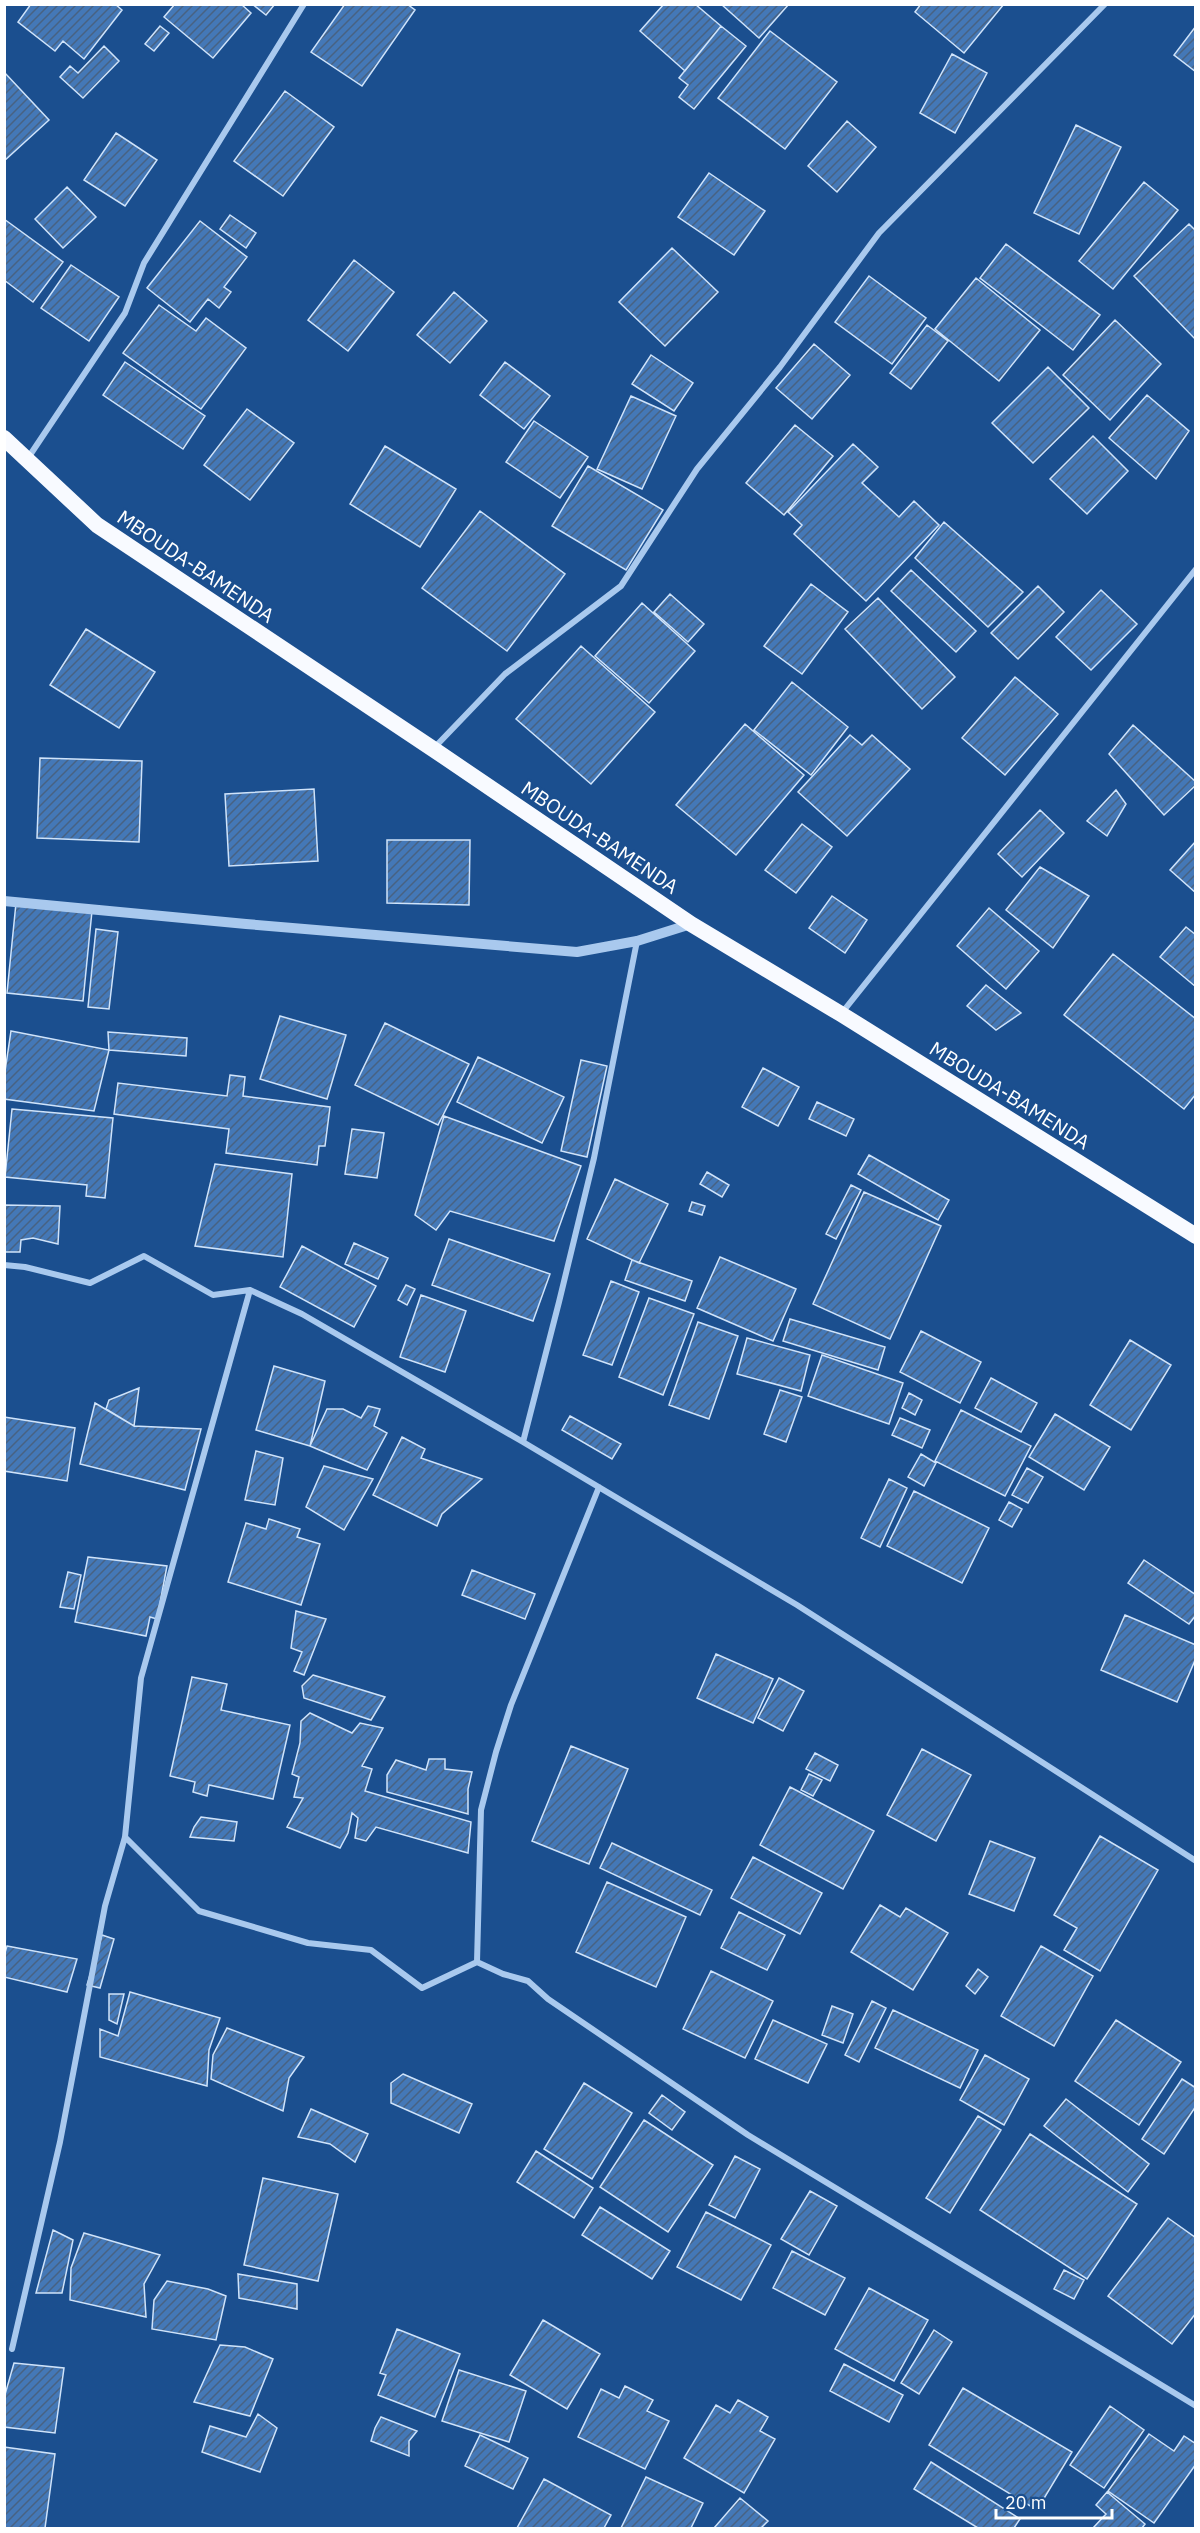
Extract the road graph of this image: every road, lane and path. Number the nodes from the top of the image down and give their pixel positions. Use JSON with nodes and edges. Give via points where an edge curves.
{"nodes":[{"id":1,"x":304,"y":4,"type":"edge"},
{"id":2,"x":1105,"y":4,"type":"edge"},
{"id":3,"x":4,"y":438,"type":"edge"},
{"id":4,"x":26,"y":461,"type":"junction"},
{"id":5,"x":1196,"y":569,"type":"edge"},
{"id":6,"x":433,"y":749,"type":"junction"},
{"id":7,"x":4,"y":901,"type":"edge"},
{"id":8,"x":692,"y":924,"type":"junction"},
{"id":9,"x":637,"y":941,"type":"junction"},
{"id":10,"x":841,"y":1014,"type":"junction"},
{"id":11,"x":1196,"y":1236,"type":"edge"},
{"id":12,"x":4,"y":1266,"type":"edge"},
{"id":13,"x":250,"y":1290,"type":"junction"},
{"id":14,"x":522,"y":1442,"type":"junction"},
{"id":15,"x":599,"y":1487,"type":"junction"},
{"id":16,"x":125,"y":1837,"type":"junction"},
{"id":17,"x":1196,"y":1861,"type":"edge"},
{"id":18,"x":477,"y":1962,"type":"junction"},
{"id":19,"x":12,"y":2349,"type":"dead end"},
{"id":20,"x":1196,"y":2406,"type":"edge"}],
"edges":[{"from":1,"to":4,"type":"street","via":[[144,263],[125,313]]},
{"from":2,"to":6,"type":"street","via":[[879,233],[780,367],[697,469],[621,586],[505,674]]},
{"from":3,"to":4,"type":"highway","name":"MBOUDA-BAMENDA"},
{"from":4,"to":6,"type":"highway","name":"MBOUDA-BAMENDA","via":[[97,525]]},
{"from":5,"to":10,"type":"street"},
{"from":6,"to":8,"type":"highway","name":"MBOUDA-BAMENDA"},
{"from":7,"to":9,"type":"street","via":[[577,952]]},
{"from":8,"to":9,"type":"street"},
{"from":8,"to":10,"type":"highway","name":"MBOUDA-BAMENDA"},
{"from":9,"to":14,"type":"street","via":[[594,1158]]},
{"from":10,"to":11,"type":"highway","name":"MBOUDA-BAMENDA"},
{"from":12,"to":13,"type":"street","via":[[25,1267],[90,1283],[144,1256],[213,1295]]},
{"from":13,"to":14,"type":"street","via":[[302,1314]]},
{"from":13,"to":16,"type":"street","via":[[141,1678]]},
{"from":14,"to":15,"type":"street"},
{"from":15,"to":17,"type":"street","via":[[797,1605]]},
{"from":15,"to":18,"type":"street","via":[[511,1705],[481,1810]]},
{"from":16,"to":18,"type":"street","via":[[199,1911],[308,1943],[371,1950],[422,1988]]},
{"from":16,"to":19,"type":"street","via":[[105,1906],[60,2142]]},
{"from":18,"to":20,"type":"street","via":[[528,1981],[548,1999],[748,2135]]}]}
